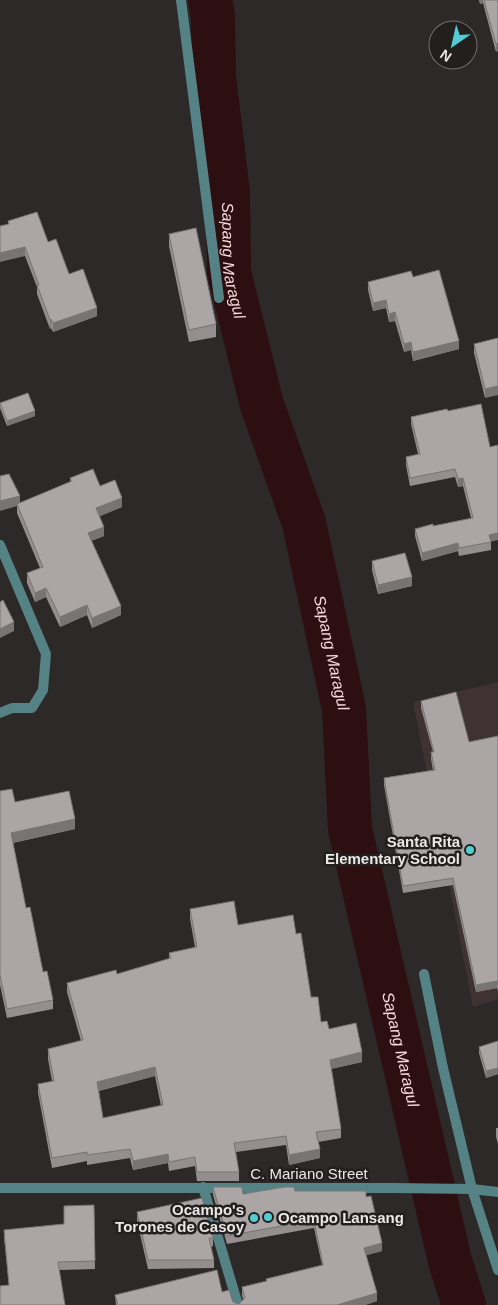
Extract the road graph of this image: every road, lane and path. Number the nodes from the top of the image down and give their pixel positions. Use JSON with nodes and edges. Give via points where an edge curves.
{"nodes":[{"id":1,"x":181,"y":0,"type":"edge"},
{"id":2,"x":219,"y":298,"type":"dead end"},
{"id":3,"x":0,"y":545,"type":"edge"},
{"id":4,"x":0,"y":713,"type":"edge"},
{"id":5,"x":424,"y":974,"type":"dead end"},
{"id":6,"x":203,"y":1187,"type":"junction"},
{"id":7,"x":0,"y":1188,"type":"edge"},
{"id":8,"x":468,"y":1189,"type":"junction"},
{"id":9,"x":498,"y":1192,"type":"edge"},
{"id":10,"x":498,"y":1270,"type":"edge"},
{"id":11,"x":238,"y":1305,"type":"edge"}],
"edges":[{"from":1,"to":2,"type":"street"},
{"from":3,"to":4,"type":"street","via":[[46,654],[43,690],[32,708],[12,708]]},
{"from":5,"to":8,"type":"street"},
{"from":6,"to":7,"type":"street","name":"C. Mariano Street"},
{"from":6,"to":8,"type":"street","name":"C. Mariano Street"},
{"from":6,"to":11,"type":"street"},
{"from":8,"to":9,"type":"street","name":"C. Mariano Street"},
{"from":8,"to":10,"type":"street"}]}
